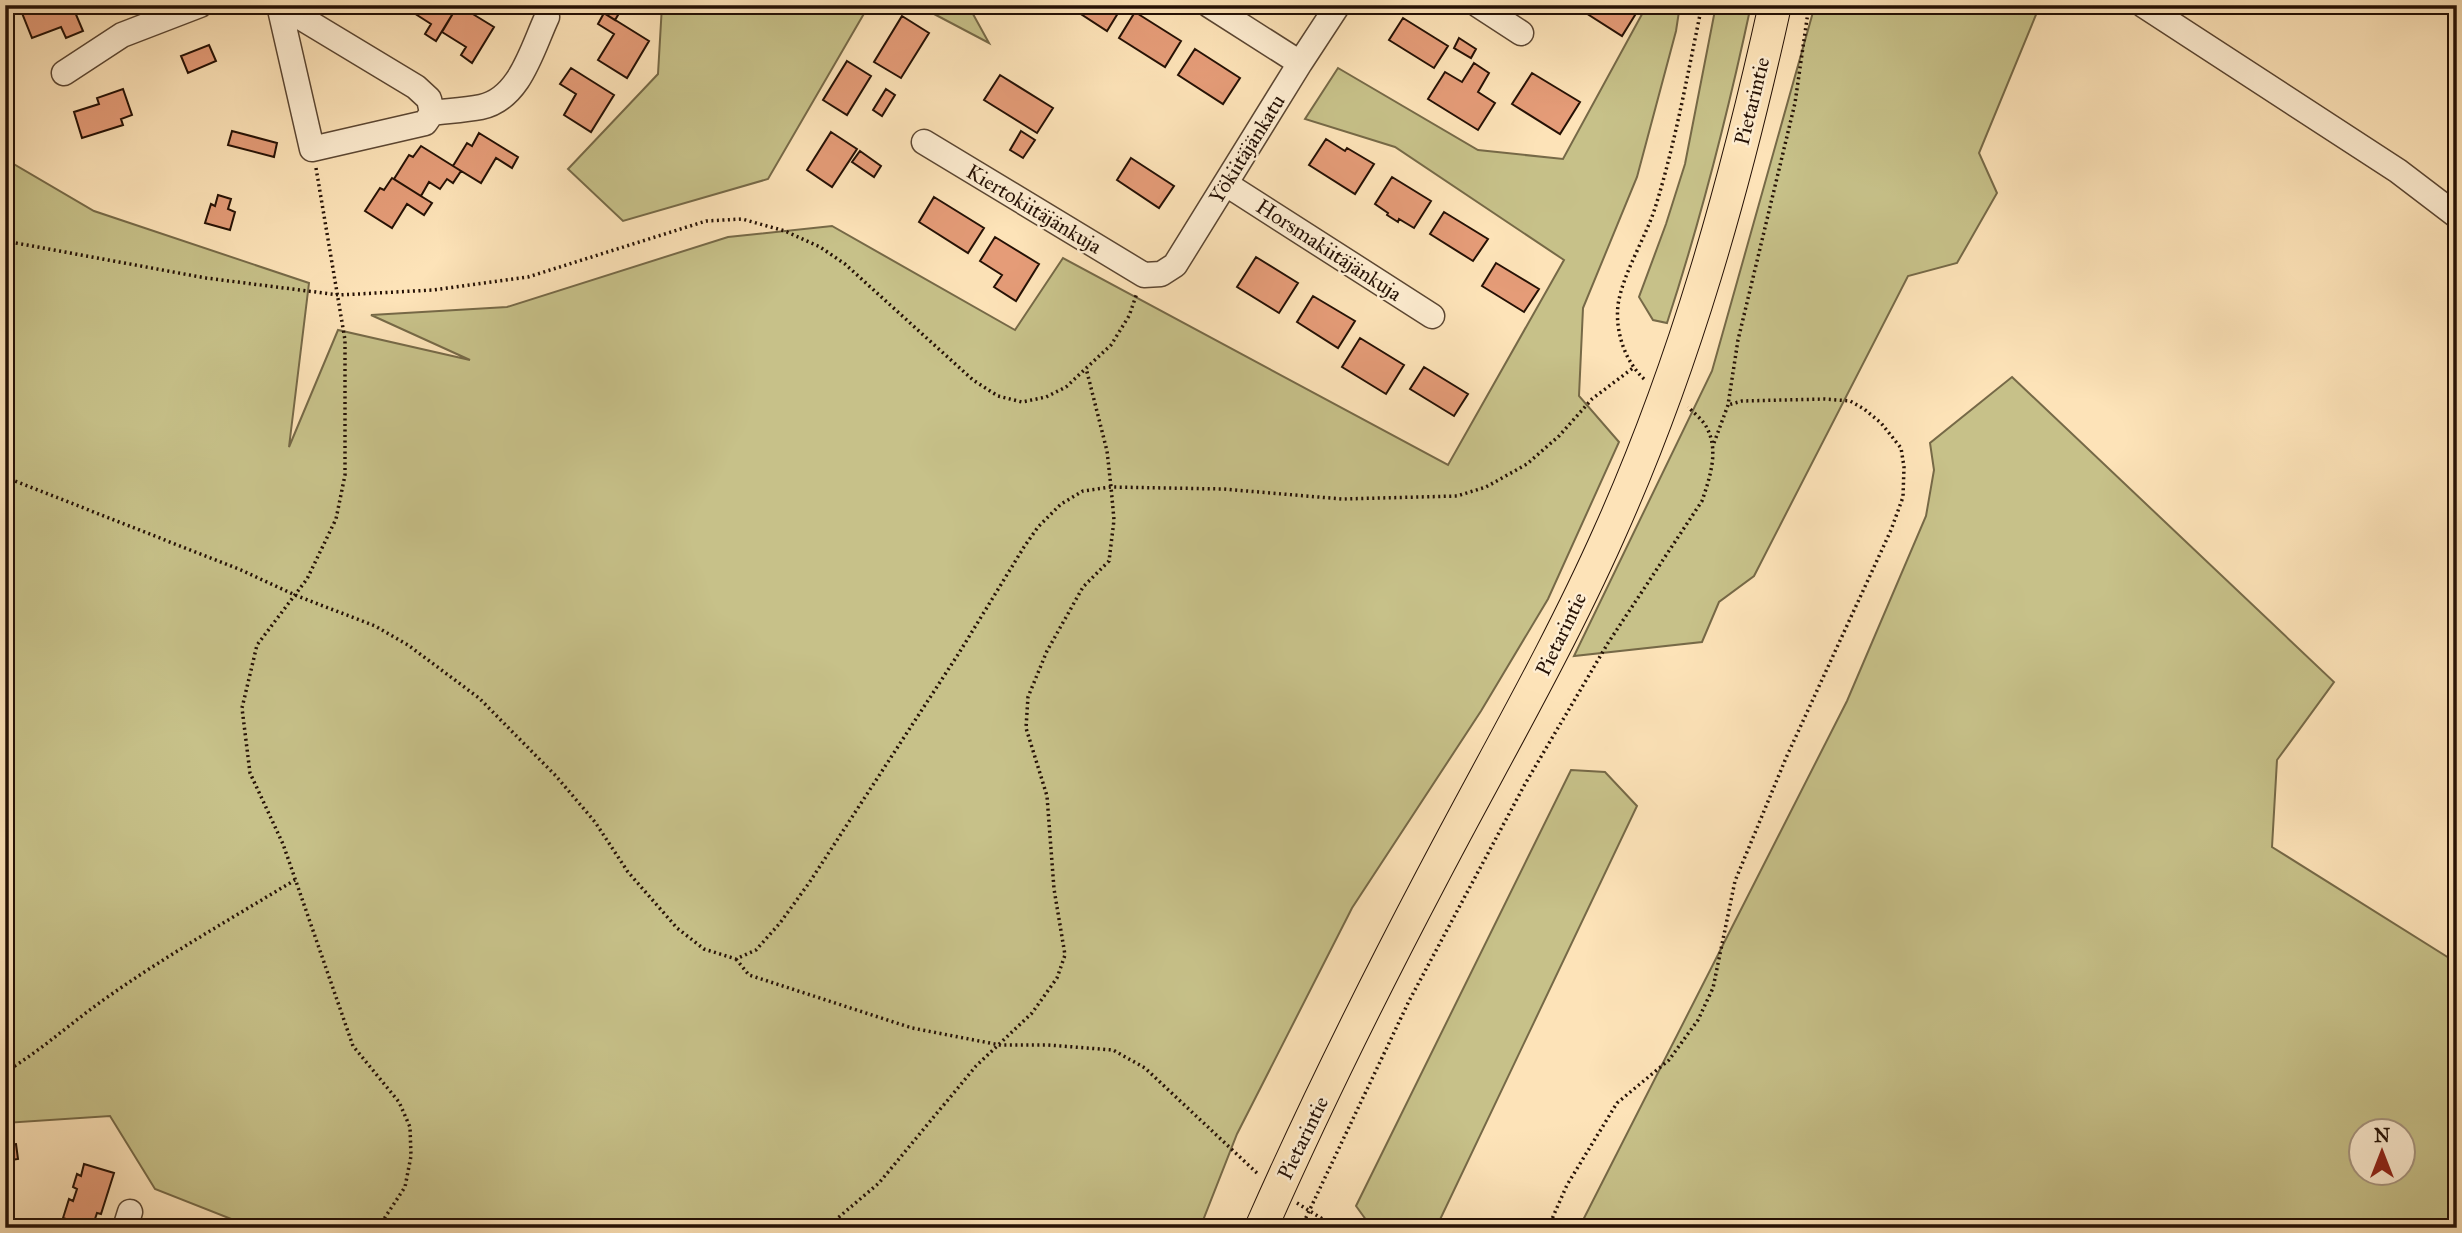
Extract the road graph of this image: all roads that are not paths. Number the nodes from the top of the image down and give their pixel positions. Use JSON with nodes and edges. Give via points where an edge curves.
{"nodes":[{"id":1,"x":200,"y":5,"type":"edge"},
{"id":2,"x":279,"y":5,"type":"edge"},
{"id":3,"x":1209,"y":5,"type":"edge"},
{"id":4,"x":1338,"y":5,"type":"edge"},
{"id":5,"x":1478,"y":5,"type":"edge"},
{"id":6,"x":1774,"y":5,"type":"edge"},
{"id":7,"x":2143,"y":5,"type":"edge"},
{"id":8,"x":547,"y":17,"type":"dead end"},
{"id":9,"x":1521,"y":33,"type":"dead end"},
{"id":10,"x":1300,"y":62,"type":"junction"},
{"id":11,"x":64,"y":73,"type":"dead end"},
{"id":12,"x":432,"y":113,"type":"junction"},
{"id":13,"x":924,"y":142,"type":"dead end"},
{"id":14,"x":1226,"y":184,"type":"junction"},
{"id":15,"x":2457,"y":216,"type":"edge"},
{"id":16,"x":1144,"y":275,"type":"joint"},
{"id":17,"x":1432,"y":316,"type":"dead end"},
{"id":18,"x":1261,"y":1228,"type":"edge"}],
"edges":[{"from":1,"to":11,"type":"street","via":[[122,35]]},
{"from":2,"to":12,"type":"street","via":[[416,87],[429,99]]},
{"from":2,"to":12,"type":"street","via":[[312,149],[425,123]]},
{"from":3,"to":10,"type":"street"},
{"from":4,"to":10,"type":"street","name":"Yökiitäjänkatu"},
{"from":5,"to":9,"type":"street"},
{"from":6,"to":18,"type":"main road","name":"Pietarintie","via":[[1751,110],[1704,277],[1619,510],[1528,701],[1431,880]]},
{"from":7,"to":15,"type":"street","via":[[2398,171]]},
{"from":8,"to":12,"type":"street","via":[[517,83],[502,97],[484,107]]},
{"from":10,"to":14,"type":"street","name":"Yökiitäjänkatu"},
{"from":13,"to":16,"type":"street","name":"Kiertokiitäjänkuja"},
{"from":14,"to":16,"type":"street","name":"Yökiitäjänkatu","via":[[1175,265],[1161,274]]},
{"from":14,"to":17,"type":"street","name":"Horsmakiitäjänkuja"}]}
